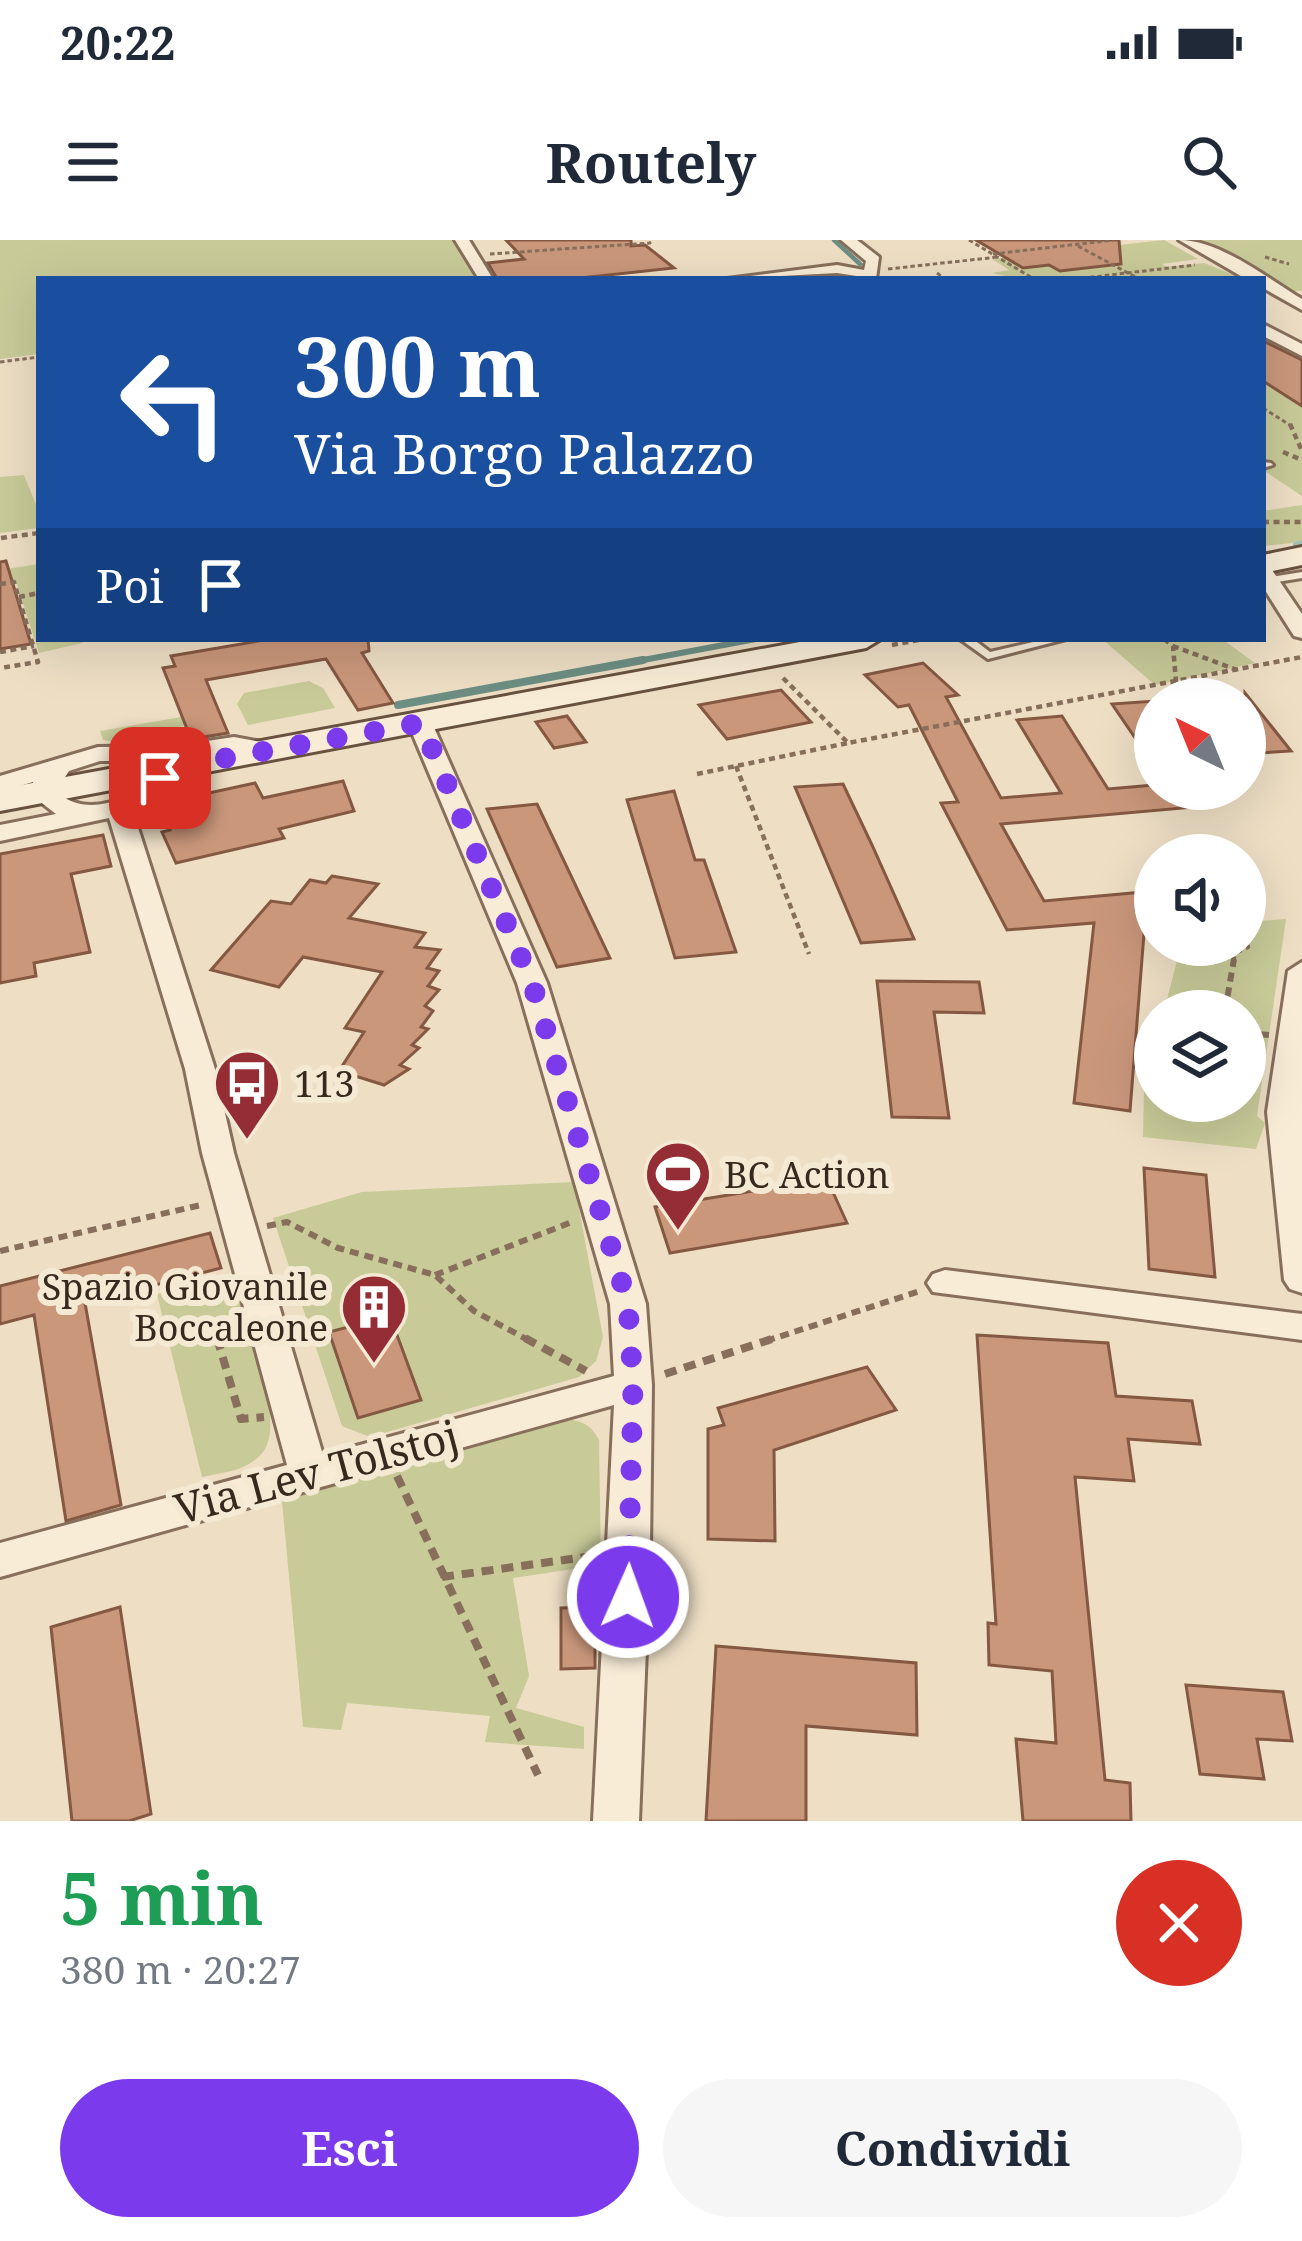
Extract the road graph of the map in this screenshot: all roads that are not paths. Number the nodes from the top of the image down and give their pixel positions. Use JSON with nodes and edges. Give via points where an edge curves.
{"nodes":[{"id":1,"x":463,"y":240,"type":"edge"},
{"id":2,"x":848,"y":240,"type":"edge"},
{"id":3,"x":1186,"y":240,"type":"edge"},
{"id":4,"x":871,"y":274,"type":"edge"},
{"id":5,"x":484,"y":276,"type":"edge"},
{"id":6,"x":765,"y":276,"type":"edge"},
{"id":7,"x":1253,"y":276,"type":"edge"},
{"id":8,"x":1266,"y":284,"type":"edge"},
{"id":9,"x":1302,"y":305,"type":"edge"},
{"id":10,"x":1302,"y":318,"type":"edge"},
{"id":11,"x":1266,"y":325,"type":"edge"},
{"id":12,"x":1266,"y":328,"type":"edge"},
{"id":13,"x":1302,"y":351,"type":"edge"},
{"id":14,"x":1302,"y":556,"type":"edge"},
{"id":15,"x":1266,"y":572,"type":"edge"},
{"id":16,"x":1302,"y":575,"type":"edge"},
{"id":17,"x":1302,"y":631,"type":"edge"},
{"id":18,"x":850,"y":642,"type":"edge"},
{"id":19,"x":970,"y":642,"type":"edge"},
{"id":20,"x":1047,"y":642,"type":"edge"},
{"id":21,"x":421,"y":723,"type":"junction"},
{"id":22,"x":269,"y":750,"type":"junction"},
{"id":23,"x":121,"y":753,"type":"junction"},
{"id":24,"x":159,"y":770,"type":"junction"},
{"id":25,"x":53,"y":778,"type":"junction"},
{"id":26,"x":0,"y":784,"type":"edge"},
{"id":27,"x":0,"y":800,"type":"edge"},
{"id":28,"x":111,"y":809,"type":"junction"},
{"id":29,"x":0,"y":833,"type":"edge"},
{"id":30,"x":1302,"y":971,"type":"edge"},
{"id":31,"x":1296,"y":1031,"type":"edge"},
{"id":32,"x":1297,"y":1194,"type":"edge"},
{"id":33,"x":1302,"y":1280,"type":"edge"},
{"id":34,"x":945,"y":1283,"type":"road end"},
{"id":35,"x":1302,"y":1327,"type":"edge"},
{"id":36,"x":633,"y":1385,"type":"junction"},
{"id":37,"x":308,"y":1472,"type":"junction"},
{"id":38,"x":0,"y":1560,"type":"edge"},
{"id":39,"x":616,"y":1821,"type":"edge"}],
"edges":[{"from":1,"to":5,"type":"street"},
{"from":2,"to":4,"type":"street","via":[[874,260]]},
{"from":3,"to":7,"type":"street"},
{"from":4,"to":6,"type":"street"},
{"from":8,"to":9,"type":"street"},
{"from":10,"to":11,"type":"street"},
{"from":12,"to":13,"type":"street"},
{"from":14,"to":15,"type":"main road"},
{"from":15,"to":16,"type":"lane"},
{"from":15,"to":17,"type":"street"},
{"from":18,"to":21,"type":"main road"},
{"from":19,"to":20,"type":"lane","via":[[988,656]]},
{"from":21,"to":22,"type":"main road"},
{"from":21,"to":36,"type":"street","via":[[519,946],[628,1304]]},
{"from":22,"to":23,"type":"street","via":[[234,743]]},
{"from":22,"to":24,"type":"main road"},
{"from":23,"to":24,"type":"street"},
{"from":23,"to":25,"type":"street"},
{"from":24,"to":25,"type":"main road"},
{"from":24,"to":28,"type":"street","via":[[152,792]]},
{"from":25,"to":26,"type":"street"},
{"from":25,"to":27,"type":"main road"},
{"from":25,"to":28,"type":"street","via":[[54,805]]},
{"from":28,"to":29,"type":"street"},
{"from":28,"to":37,"type":"street","via":[[200,1069]]},
{"from":30,"to":31,"type":"street"},
{"from":31,"to":32,"type":"street","via":[[1283,1112]]},
{"from":32,"to":33,"type":"street"},
{"from":34,"to":35,"type":"street"},
{"from":36,"to":37,"type":"street","name":"Via Lev Tolstoj"},
{"from":36,"to":39,"type":"street"},
{"from":37,"to":38,"type":"street","name":"Via Lev Tolstoj"}]}
